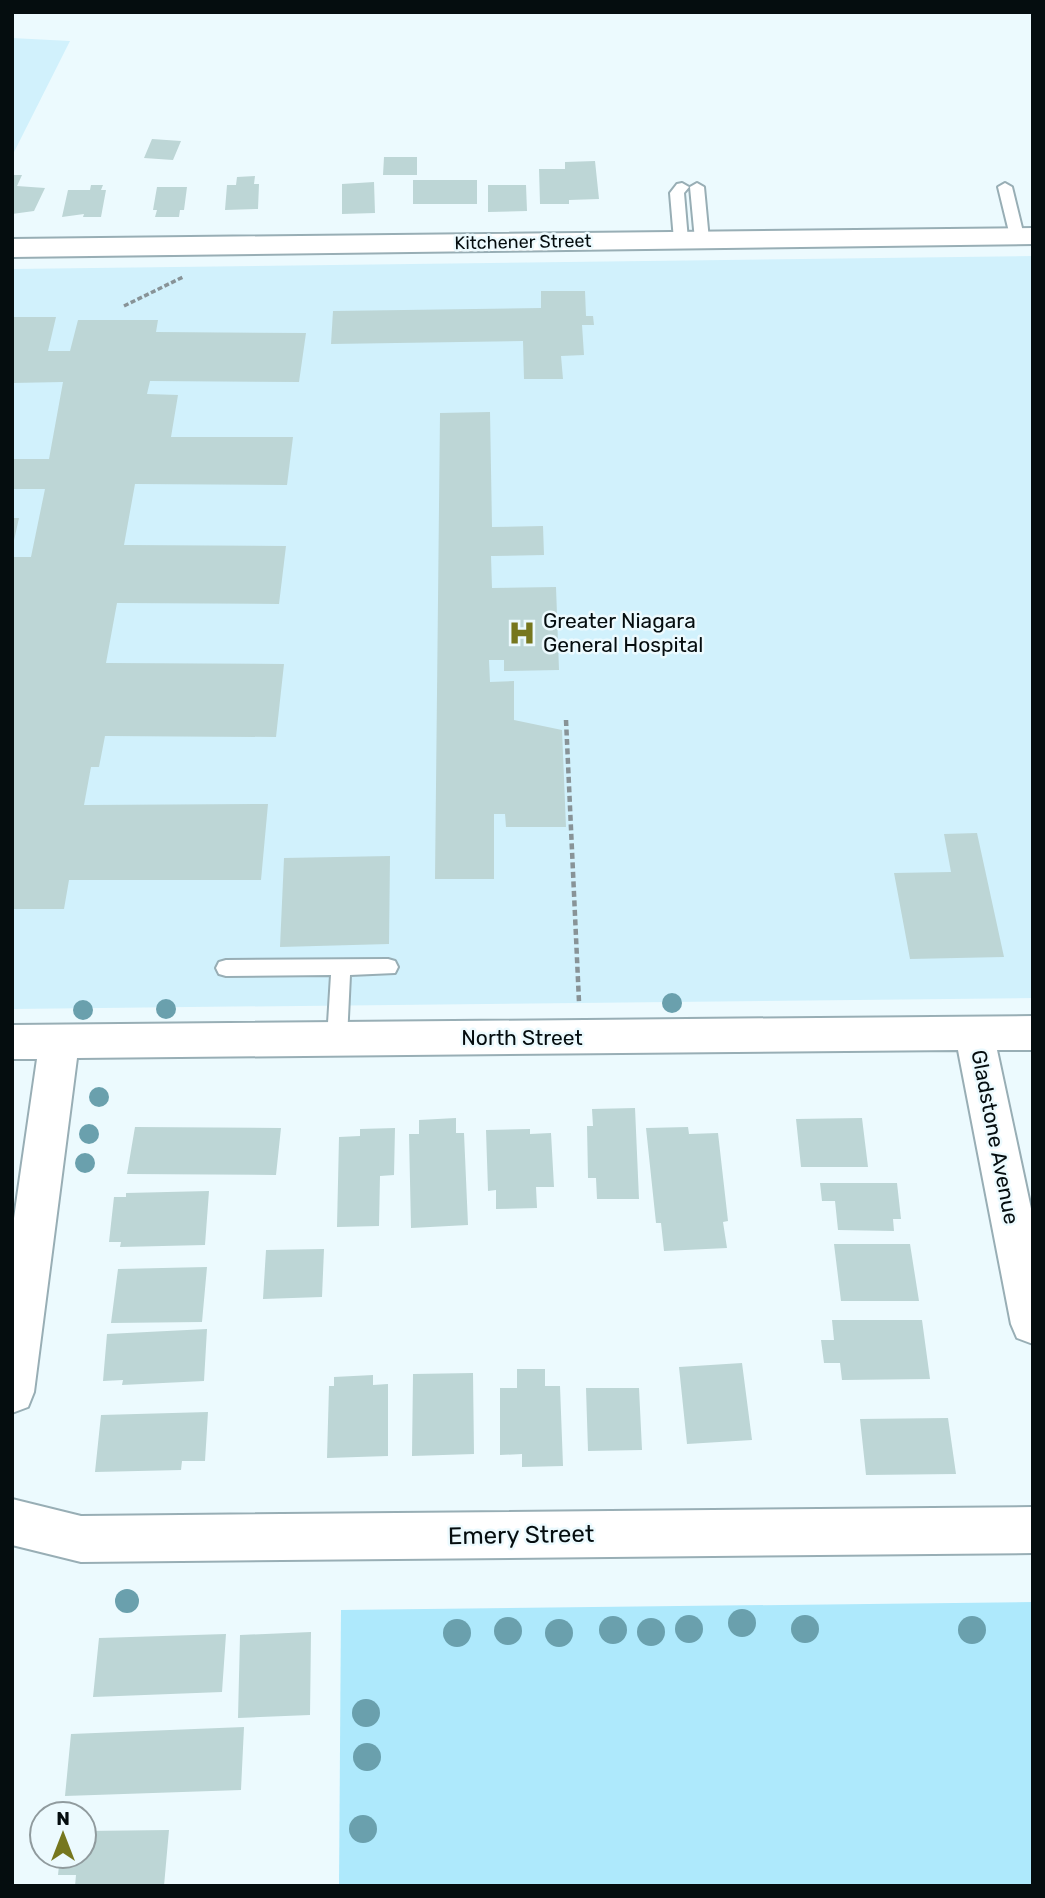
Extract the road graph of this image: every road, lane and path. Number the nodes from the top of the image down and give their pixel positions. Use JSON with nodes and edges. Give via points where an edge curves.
{"nodes":[{"id":1,"x":682,"y":187,"type":"dead end"},
{"id":2,"x":697,"y":187,"type":"dead end"},
{"id":3,"x":1005,"y":187,"type":"dead end"},
{"id":4,"x":1025,"y":236,"type":"edge"},
{"id":5,"x":691,"y":240,"type":"junction"},
{"id":6,"x":12,"y":248,"type":"edge"},
{"id":7,"x":566,"y":720,"type":"dead end"},
{"id":8,"x":341,"y":967,"type":"junction"},
{"id":9,"x":388,"y":967,"type":"dead end"},
{"id":10,"x":226,"y":968,"type":"dead end"},
{"id":11,"x":974,"y":1033,"type":"junction"},
{"id":12,"x":1033,"y":1033,"type":"edge"},
{"id":13,"x":581,"y":1037,"type":"junction"},
{"id":14,"x":337,"y":1039,"type":"junction"},
{"id":15,"x":12,"y":1042,"type":"edge"},
{"id":16,"x":59,"y":1042,"type":"junction"},
{"id":17,"x":1033,"y":1324,"type":"edge"},
{"id":18,"x":12,"y":1392,"type":"edge"},
{"id":19,"x":12,"y":1522,"type":"edge"},
{"id":20,"x":1033,"y":1530,"type":"edge"}],
"edges":[{"from":1,"to":5,"type":"lane","via":[[677,193]]},
{"from":2,"to":5,"type":"lane"},
{"from":3,"to":4,"type":"lane"},
{"from":4,"to":5,"type":"street","name":"Kitchener Street"},
{"from":5,"to":6,"type":"street","name":"Kitchener Street"},
{"from":7,"to":13,"type":"path"},
{"from":8,"to":9,"type":"lane"},
{"from":8,"to":10,"type":"lane"},
{"from":8,"to":14,"type":"lane"},
{"from":11,"to":12,"type":"street","name":"North Street"},
{"from":11,"to":13,"type":"street","name":"North Street"},
{"from":11,"to":17,"type":"street","name":"Gladstone Avenue"},
{"from":13,"to":14,"type":"street","name":"North Street"},
{"from":14,"to":16,"type":"street","name":"North Street"},
{"from":15,"to":16,"type":"street","name":"North Street"},
{"from":16,"to":18,"type":"street"},
{"from":19,"to":20,"type":"street","name":"Emery Street","via":[[81,1539]]}]}
